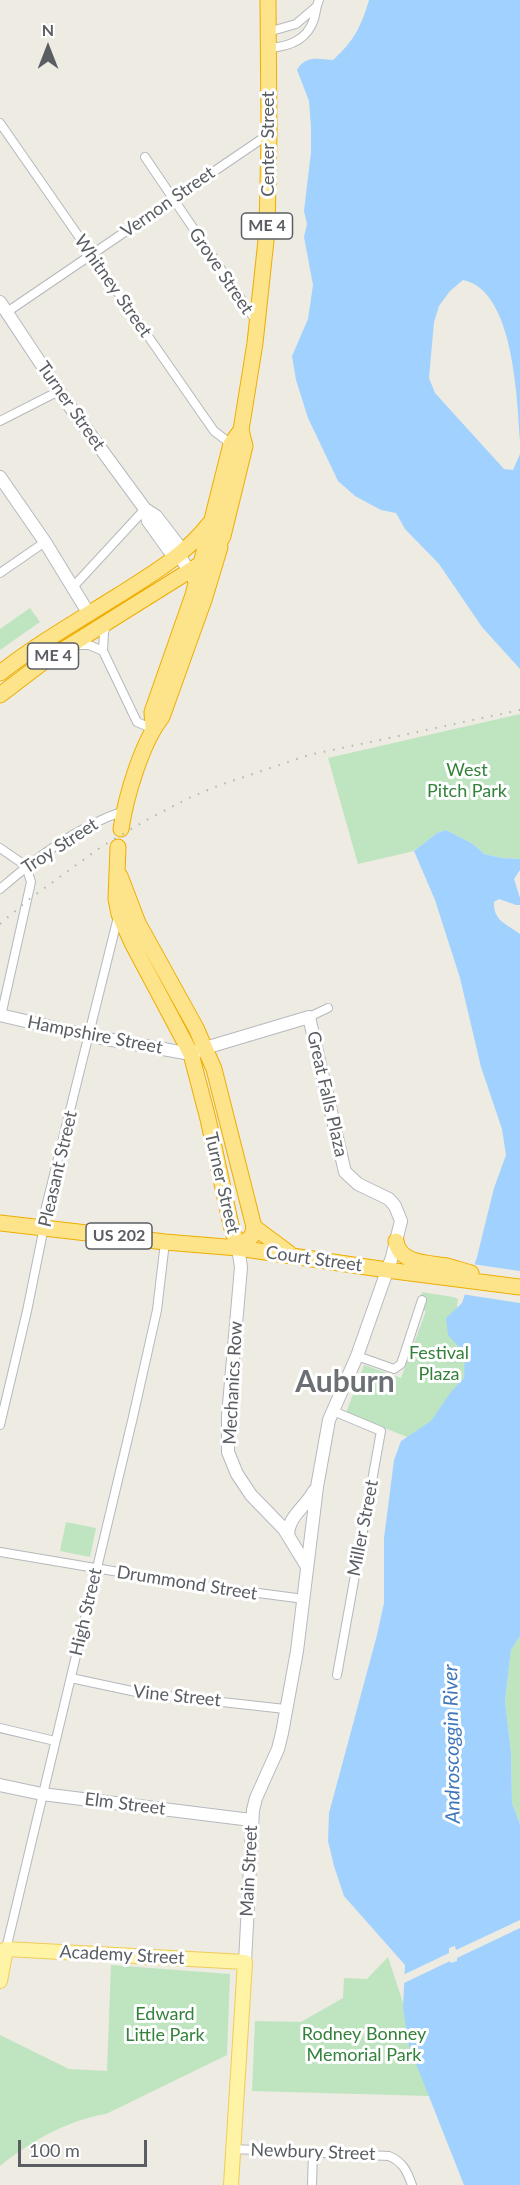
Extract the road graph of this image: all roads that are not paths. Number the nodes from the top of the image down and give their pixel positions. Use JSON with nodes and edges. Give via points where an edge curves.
{"nodes":[{"id":1,"x":268,"y":0,"type":"edge"},
{"id":2,"x":317,"y":4,"type":"edge"},
{"id":3,"x":268,"y":32,"type":"junction"},
{"id":4,"x":268,"y":48,"type":"junction"},
{"id":5,"x":0,"y":123,"type":"edge"},
{"id":6,"x":269,"y":134,"type":"junction"},
{"id":7,"x":10,"y":137,"type":"junction"},
{"id":8,"x":0,"y":143,"type":"edge"},
{"id":9,"x":145,"y":157,"type":"dead end"},
{"id":10,"x":173,"y":199,"type":"junction"},
{"id":11,"x":92,"y":255,"type":"junction"},
{"id":12,"x":4,"y":307,"type":"edge"},
{"id":13,"x":258,"y":324,"type":"junction"},
{"id":14,"x":59,"y":391,"type":"junction"},
{"id":15,"x":0,"y":421,"type":"edge"},
{"id":16,"x":241,"y":430,"type":"junction"},
{"id":17,"x":231,"y":444,"type":"junction"},
{"id":18,"x":0,"y":477,"type":"edge"},
{"id":19,"x":145,"y":509,"type":"junction"},
{"id":20,"x":213,"y":519,"type":"junction"},
{"id":21,"x":223,"y":536,"type":"junction"},
{"id":22,"x":45,"y":542,"type":"junction"},
{"id":23,"x":179,"y":555,"type":"junction"},
{"id":24,"x":0,"y":573,"type":"edge"},
{"id":25,"x":196,"y":573,"type":"junction"},
{"id":26,"x":73,"y":586,"type":"junction"},
{"id":27,"x":205,"y":597,"type":"junction"},
{"id":28,"x":88,"y":614,"type":"junction"},
{"id":29,"x":109,"y":621,"type":"junction"},
{"id":30,"x":71,"y":645,"type":"junction"},
{"id":31,"x":103,"y":651,"type":"junction"},
{"id":32,"x":0,"y":673,"type":"edge"},
{"id":33,"x":0,"y":695,"type":"edge"},
{"id":34,"x":153,"y":729,"type":"junction"},
{"id":35,"x":124,"y":811,"type":"junction"},
{"id":36,"x":121,"y":829,"type":"dead end"},
{"id":37,"x":118,"y":847,"type":"dead end"},
{"id":38,"x":0,"y":848,"type":"edge"},
{"id":39,"x":26,"y":866,"type":"junction"},
{"id":40,"x":118,"y":870,"type":"junction"},
{"id":41,"x":0,"y":889,"type":"edge"},
{"id":42,"x":119,"y":914,"type":"junction"},
{"id":43,"x":328,"y":1008,"type":"dead end"},
{"id":44,"x":0,"y":1016,"type":"edge"},
{"id":45,"x":309,"y":1017,"type":"junction"},
{"id":46,"x":90,"y":1036,"type":"junction"},
{"id":47,"x":198,"y":1051,"type":"junction"},
{"id":48,"x":399,"y":1214,"type":"junction"},
{"id":49,"x":0,"y":1223,"type":"edge"},
{"id":50,"x":44,"y":1227,"type":"junction"},
{"id":51,"x":254,"y":1227,"type":"junction"},
{"id":52,"x":396,"y":1241,"type":"junction"},
{"id":53,"x":165,"y":1242,"type":"junction"},
{"id":54,"x":238,"y":1248,"type":"junction"},
{"id":55,"x":294,"y":1256,"type":"junction"},
{"id":56,"x":387,"y":1270,"type":"junction"},
{"id":57,"x":449,"y":1272,"type":"junction"},
{"id":58,"x":520,"y":1287,"type":"edge"},
{"id":59,"x":422,"y":1299,"type":"dead end"},
{"id":60,"x":357,"y":1356,"type":"junction"},
{"id":61,"x":333,"y":1411,"type":"junction"},
{"id":62,"x":0,"y":1425,"type":"edge"},
{"id":63,"x":316,"y":1487,"type":"junction"},
{"id":64,"x":288,"y":1535,"type":"junction"},
{"id":65,"x":311,"y":1536,"type":"junction"},
{"id":66,"x":0,"y":1552,"type":"edge"},
{"id":67,"x":306,"y":1565,"type":"junction"},
{"id":68,"x":96,"y":1569,"type":"junction"},
{"id":69,"x":304,"y":1599,"type":"junction"},
{"id":70,"x":337,"y":1675,"type":"dead end"},
{"id":71,"x":71,"y":1678,"type":"junction"},
{"id":72,"x":285,"y":1709,"type":"junction"},
{"id":73,"x":0,"y":1728,"type":"edge"},
{"id":74,"x":55,"y":1742,"type":"junction"},
{"id":75,"x":0,"y":1785,"type":"edge"},
{"id":76,"x":42,"y":1794,"type":"junction"},
{"id":77,"x":251,"y":1820,"type":"junction"},
{"id":78,"x":3,"y":1948,"type":"edge"},
{"id":79,"x":245,"y":1962,"type":"junction"},
{"id":80,"x":0,"y":1981,"type":"edge"},
{"id":81,"x":233,"y":2149,"type":"junction"},
{"id":82,"x":313,"y":2152,"type":"junction"},
{"id":83,"x":231,"y":2185,"type":"edge"},
{"id":84,"x":312,"y":2185,"type":"edge"},
{"id":85,"x":412,"y":2185,"type":"edge"}],
"edges":[{"from":1,"to":3,"type":"highway","name":"Center Street","number":"ME 4"},
{"from":2,"to":3,"type":"street","via":[[296,24]]},
{"from":2,"to":4,"type":"street","via":[[314,18],[301,38],[285,47]]},
{"from":3,"to":4,"type":"highway","name":"Center Street","number":"ME 4"},
{"from":4,"to":6,"type":"highway","name":"Center Street","number":"ME 4"},
{"from":5,"to":7,"type":"street","name":"Whitney Street"},
{"from":6,"to":10,"type":"street","name":"Vernon Street"},
{"from":6,"to":13,"type":"highway","name":"Center Street","number":"ME 4","via":[[267,231]]},
{"from":7,"to":8,"type":"street"},
{"from":7,"to":11,"type":"street","name":"Whitney Street"},
{"from":9,"to":10,"type":"street","name":"Grove Street"},
{"from":10,"to":11,"type":"street","name":"Vernon Street"},
{"from":10,"to":13,"type":"street","name":"Grove Street"},
{"from":11,"to":12,"type":"street","name":"Vernon Street"},
{"from":11,"to":17,"type":"street","name":"Whitney Street","via":[[214,431]]},
{"from":12,"to":14,"type":"main road","name":"Turner Street"},
{"from":13,"to":16,"type":"highway","name":"Center Street","number":"ME 4"},
{"from":14,"to":15,"type":"street"},
{"from":14,"to":19,"type":"main road","name":"Turner Street"},
{"from":16,"to":17,"type":"highway","name":"Center Street","number":"ME 4"},
{"from":16,"to":21,"type":"highway","name":"Center Street","number":"ME 4","via":[[244,446]]},
{"from":17,"to":20,"type":"highway","name":"Center Street","number":"ME 4"},
{"from":18,"to":22,"type":"main road"},
{"from":19,"to":23,"type":"main road","name":"Turner Street","via":[[148,521],[166,547]]},
{"from":19,"to":26,"type":"street"},
{"from":20,"to":23,"type":"highway","name":"Center Street","number":"ME 4"},
{"from":20,"to":25,"type":"highway"},
{"from":21,"to":25,"type":"highway","name":"Center Street","number":"ME 4"},
{"from":21,"to":27,"type":"highway"},
{"from":22,"to":24,"type":"street"},
{"from":22,"to":26,"type":"main road"},
{"from":23,"to":25,"type":"main road","name":"Turner Street"},
{"from":23,"to":28,"type":"highway","number":"ME 4"},
{"from":25,"to":27,"type":"main road","name":"Turner Street"},
{"from":25,"to":29,"type":"highway","number":"ME 4"},
{"from":25,"to":34,"type":"highway","via":[[152,712]]},
{"from":26,"to":28,"type":"main road"},
{"from":27,"to":34,"type":"highway","via":[[162,717]]},
{"from":28,"to":32,"type":"highway","number":"ME 4"},
{"from":29,"to":30,"type":"highway","number":"ME 4"},
{"from":29,"to":31,"type":"street"},
{"from":30,"to":31,"type":"street","via":[[89,645]]},
{"from":30,"to":33,"type":"highway","number":"ME 4"},
{"from":31,"to":34,"type":"street","via":[[137,722]]},
{"from":34,"to":35,"type":"highway"},
{"from":35,"to":36,"type":"highway"},
{"from":35,"to":39,"type":"street","name":"Troy Street","via":[[88,827]]},
{"from":37,"to":40,"type":"highway","name":"Turner Street"},
{"from":38,"to":39,"type":"street"},
{"from":39,"to":41,"type":"street","name":"Troy Street"},
{"from":39,"to":44,"type":"street","via":[[31,882],[28,900]]},
{"from":40,"to":42,"type":"highway","name":"Turner Street"},
{"from":40,"to":47,"type":"highway","name":"Turner Street","via":[[138,923],[196,1028]]},
{"from":42,"to":46,"type":"street","name":"Pleasant Street"},
{"from":42,"to":47,"type":"highway","name":"Turner Street","via":[[132,943]]},
{"from":43,"to":45,"type":"street","name":"Great Falls Plaza"},
{"from":44,"to":46,"type":"main road","name":"Hampshire Street"},
{"from":45,"to":47,"type":"main road","name":"Great Falls Plaza"},
{"from":45,"to":48,"type":"main road","name":"Great Falls Plaza","via":[[345,1172],[358,1184],[383,1194]]},
{"from":46,"to":47,"type":"main road","name":"Hampshire Street"},
{"from":46,"to":50,"type":"street","name":"Pleasant Street"},
{"from":47,"to":51,"type":"highway","name":"Turner Street","via":[[214,1069]]},
{"from":47,"to":54,"type":"highway","name":"Turner Street","via":[[208,1119]]},
{"from":48,"to":52,"type":"main road"},
{"from":48,"to":56,"type":"main road","via":[[394,1219],[385,1253]]},
{"from":49,"to":50,"type":"highway","name":"Court Street","number":"US 202"},
{"from":50,"to":53,"type":"highway","name":"Court Street","number":"US 202"},
{"from":50,"to":62,"type":"street","name":"Pleasant Street"},
{"from":51,"to":54,"type":"highway","name":"Turner Street","via":[[252,1236]]},
{"from":51,"to":55,"type":"highway"},
{"from":52,"to":56,"type":"main road"},
{"from":52,"to":57,"type":"highway","via":[[406,1257]]},
{"from":53,"to":54,"type":"highway","name":"Court Street","number":"US 202"},
{"from":53,"to":68,"type":"street","name":"High Street","via":[[154,1321]]},
{"from":54,"to":55,"type":"highway","name":"Court Street","number":"US 202"},
{"from":54,"to":64,"type":"main road","name":"Mechanics Row","via":[[242,1267],[228,1452],[251,1495]]},
{"from":55,"to":56,"type":"highway","name":"Court Street","number":"US 202"},
{"from":56,"to":57,"type":"highway","name":"Court Street","number":"US 202"},
{"from":56,"to":60,"type":"main road","name":"Main Street"},
{"from":57,"to":58,"type":"highway","name":"Court Street","number":"US 202"},
{"from":59,"to":60,"type":"street","via":[[401,1364],[394,1369]]},
{"from":60,"to":61,"type":"main road","name":"Main Street"},
{"from":61,"to":63,"type":"main road","name":"Main Street"},
{"from":61,"to":70,"type":"street","name":"Miller Street","via":[[381,1431]]},
{"from":63,"to":64,"type":"main road","name":"Main Street","via":[[289,1522]]},
{"from":63,"to":65,"type":"main road","name":"Main Street"},
{"from":64,"to":65,"type":"main road"},
{"from":64,"to":67,"type":"main road"},
{"from":65,"to":67,"type":"main road","name":"Main Street"},
{"from":66,"to":68,"type":"street","name":"Drummond Street"},
{"from":67,"to":69,"type":"main road","name":"Main Street"},
{"from":68,"to":69,"type":"street","name":"Drummond Street"},
{"from":68,"to":71,"type":"street","name":"High Street"},
{"from":69,"to":72,"type":"main road","name":"Main Street"},
{"from":71,"to":72,"type":"street","name":"Vine Street","via":[[141,1693]]},
{"from":71,"to":74,"type":"street","name":"High Street"},
{"from":72,"to":77,"type":"main road","name":"Main Street","via":[[278,1749],[256,1798]]},
{"from":73,"to":74,"type":"street"},
{"from":74,"to":76,"type":"street","name":"High Street"},
{"from":75,"to":76,"type":"main road","name":"Elm Street"},
{"from":76,"to":77,"type":"main road","name":"Elm Street"},
{"from":76,"to":78,"type":"street","name":"High Street"},
{"from":77,"to":79,"type":"main road","name":"Main Street"},
{"from":78,"to":79,"type":"main road","name":"Academy Street"},
{"from":78,"to":80,"type":"main road","name":"High Street"},
{"from":79,"to":81,"type":"main road","name":"Main Street"},
{"from":81,"to":82,"type":"street","name":"Newbury Street"},
{"from":81,"to":83,"type":"main road","name":"Main Street"},
{"from":82,"to":84,"type":"street"},
{"from":82,"to":85,"type":"street","name":"Newbury Street","via":[[389,2156],[407,2171]]}]}
